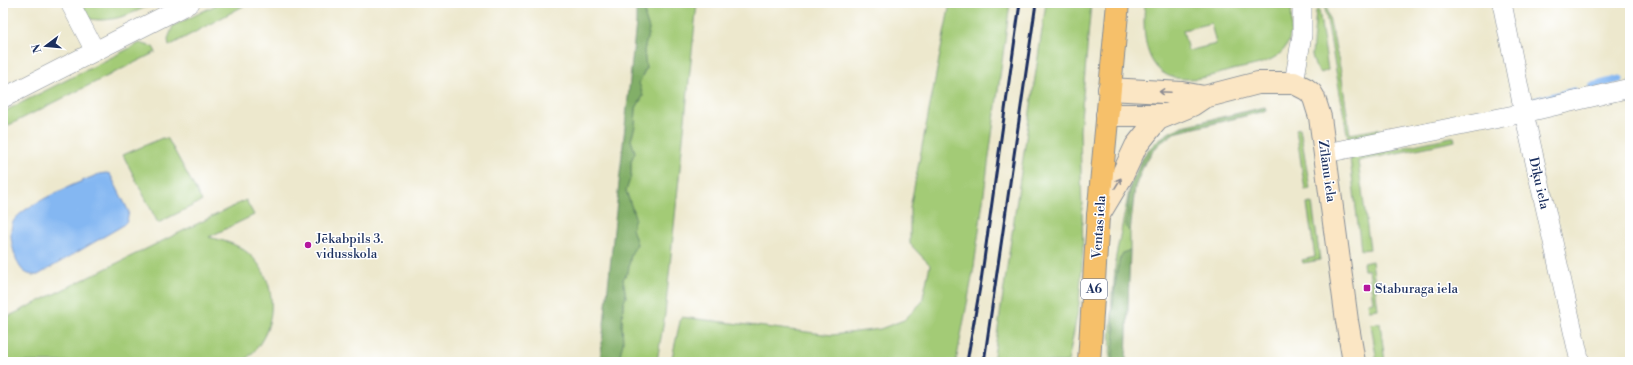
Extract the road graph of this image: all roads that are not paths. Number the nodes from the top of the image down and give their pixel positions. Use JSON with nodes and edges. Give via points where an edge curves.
{"nodes":[{"id":1,"x":70,"y":3,"type":"edge"},
{"id":2,"x":190,"y":3,"type":"edge"},
{"id":3,"x":1118,"y":3,"type":"edge"},
{"id":4,"x":1302,"y":3,"type":"edge"},
{"id":5,"x":1502,"y":3,"type":"edge"},
{"id":6,"x":95,"y":51,"type":"junction"},
{"id":7,"x":1294,"y":83,"type":"junction"},
{"id":8,"x":1630,"y":88,"type":"edge"},
{"id":9,"x":1109,"y":89,"type":"junction"},
{"id":10,"x":1204,"y":97,"type":"junction"},
{"id":11,"x":3,"y":98,"type":"edge"},
{"id":12,"x":1524,"y":113,"type":"junction"},
{"id":13,"x":1107,"y":115,"type":"junction"},
{"id":14,"x":1166,"y":115,"type":"junction"},
{"id":15,"x":1326,"y":153,"type":"junction"},
{"id":16,"x":1098,"y":216,"type":"junction"},
{"id":17,"x":1089,"y":362,"type":"edge"},
{"id":18,"x":1354,"y":362,"type":"edge"},
{"id":19,"x":1580,"y":362,"type":"edge"}],
"edges":[{"from":1,"to":6,"type":"street"},
{"from":2,"to":6,"type":"street"},
{"from":3,"to":9,"type":"highway","number":"A6"},
{"from":4,"to":7,"type":"street","via":[[1302,35]]},
{"from":5,"to":12,"type":"street","name":"Dīķu iela"},
{"from":6,"to":11,"type":"street"},
{"from":7,"to":10,"type":"main road","via":[[1258,83]]},
{"from":7,"to":15,"type":"main road","name":"Zīlānu iela","via":[[1306,89],[1314,98]]},
{"from":8,"to":12,"type":"street"},
{"from":10,"to":9,"type":"main road","one_way":true,"via":[[1182,93]]},
{"from":9,"to":13,"type":"highway","number":"A6"},
{"from":10,"to":14,"type":"main road","via":[[1192,105]]},
{"from":12,"to":15,"type":"street"},
{"from":12,"to":19,"type":"street","name":"Dīķu iela"},
{"from":13,"to":14,"type":"main road"},
{"from":13,"to":16,"type":"highway","name":"Ventas iela","number":"A6"},
{"from":16,"to":14,"type":"main road","number":"A6","one_way":true,"via":[[1144,134],[1158,119]]},
{"from":15,"to":18,"type":"main road","name":"Zīlānu iela"},
{"from":16,"to":17,"type":"highway","name":"Ventas iela","number":"A6"}]}
